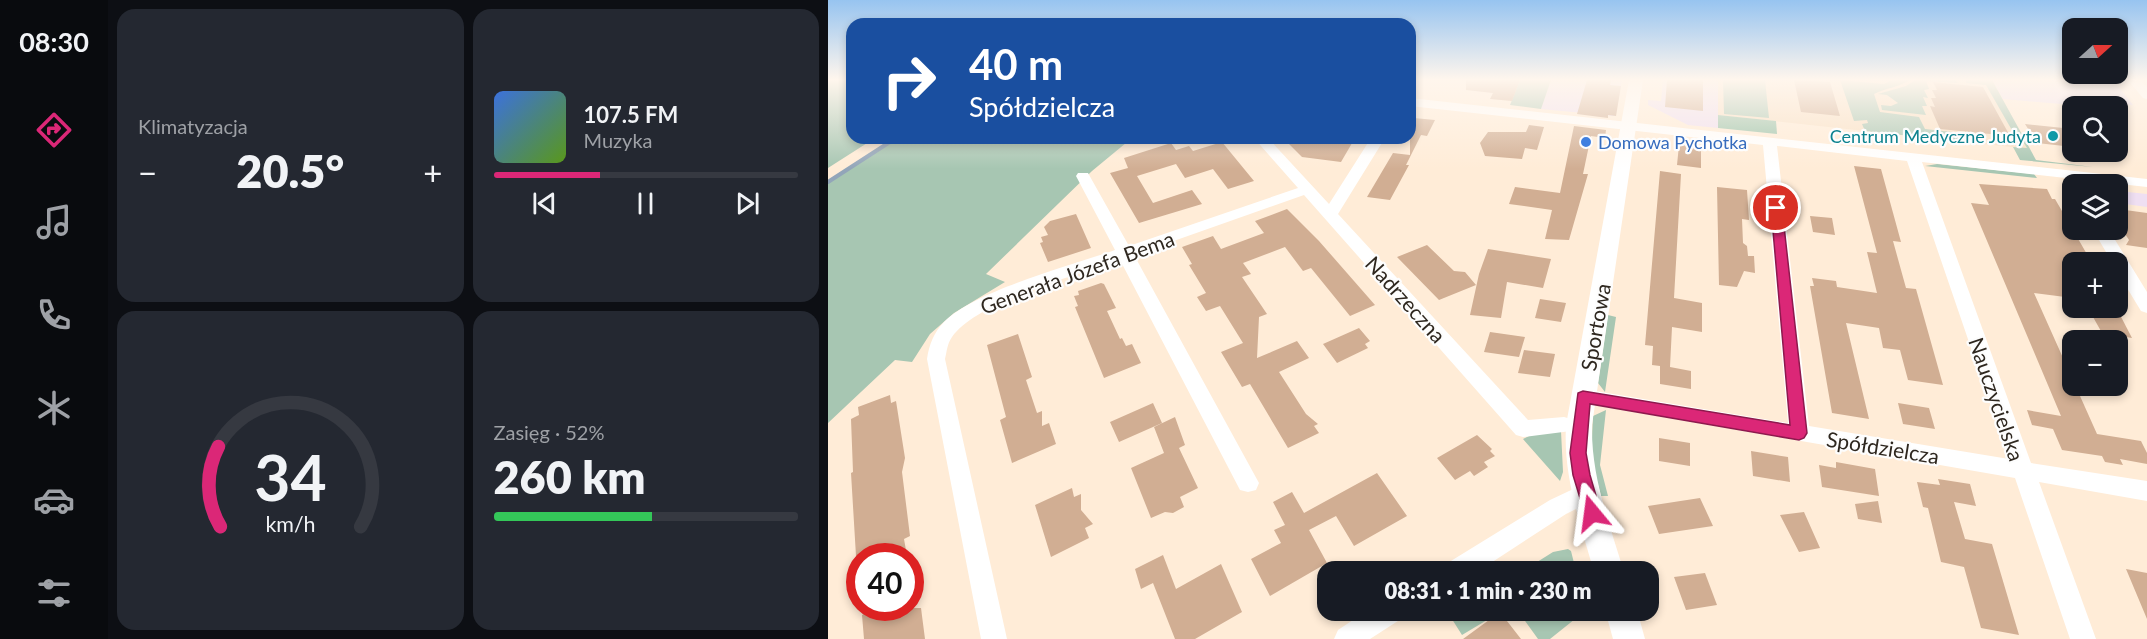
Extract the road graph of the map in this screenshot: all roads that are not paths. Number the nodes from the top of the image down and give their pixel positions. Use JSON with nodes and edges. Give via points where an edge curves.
{"nodes":[{"id":1,"x":1479,"y":110,"type":"edge"},
{"id":2,"x":1632,"y":110,"type":"edge"},
{"id":3,"x":1629,"y":127,"type":"junction"},
{"id":4,"x":1770,"y":143,"type":"junction"},
{"id":5,"x":1267,"y":144,"type":"edge"},
{"id":6,"x":1374,"y":144,"type":"edge"},
{"id":7,"x":1913,"y":158,"type":"junction"},
{"id":8,"x":1083,"y":176,"type":"dead end"},
{"id":9,"x":2062,"y":178,"type":"edge"},
{"id":10,"x":2128,"y":182,"type":"edge"},
{"id":11,"x":2147,"y":183,"type":"edge"},
{"id":12,"x":1308,"y":189,"type":"junction"},
{"id":13,"x":1330,"y":214,"type":"junction"},
{"id":14,"x":2107,"y":240,"type":"edge"},
{"id":15,"x":1124,"y":253,"type":"junction"},
{"id":16,"x":2147,"y":307,"type":"edge"},
{"id":17,"x":1583,"y":397,"type":"junction"},
{"id":18,"x":1564,"y":425,"type":"dead end"},
{"id":19,"x":1799,"y":433,"type":"junction"},
{"id":20,"x":2023,"y":470,"type":"junction"},
{"id":21,"x":1248,"y":483,"type":"dead end"},
{"id":22,"x":2147,"y":491,"type":"edge"},
{"id":23,"x":1586,"y":493,"type":"junction"},
{"id":24,"x":1472,"y":561,"type":"edge"},
{"id":25,"x":1606,"y":561,"type":"edge"},
{"id":26,"x":1375,"y":621,"type":"edge"},
{"id":27,"x":1624,"y":621,"type":"edge"},
{"id":28,"x":994,"y":639,"type":"edge"},
{"id":29,"x":1347,"y":639,"type":"edge"},
{"id":30,"x":1629,"y":639,"type":"edge"},
{"id":31,"x":2083,"y":639,"type":"edge"}],
"edges":[{"from":1,"to":3,"type":"street"},
{"from":2,"to":3,"type":"street","name":"Sportowa"},
{"from":3,"to":4,"type":"street"},
{"from":3,"to":17,"type":"street","name":"Sportowa"},
{"from":4,"to":7,"type":"street"},
{"from":4,"to":19,"type":"street"},
{"from":5,"to":12,"type":"street","name":"Nadrzeczna"},
{"from":6,"to":13,"type":"street"},
{"from":7,"to":9,"type":"street"},
{"from":7,"to":20,"type":"street","name":"Nauczycielska"},
{"from":8,"to":15,"type":"street"},
{"from":10,"to":11,"type":"street"},
{"from":12,"to":13,"type":"street","name":"Nadrzeczna"},
{"from":12,"to":15,"type":"street","name":"Generała Józefa Bema"},
{"from":13,"to":18,"type":"street","name":"Nadrzeczna","via":[[1523,429]]},
{"from":14,"to":16,"type":"street"},
{"from":15,"to":21,"type":"street"},
{"from":15,"to":28,"type":"street","name":"Generała Józefa Bema","via":[[981,306],[953,324],[936,350]]},
{"from":17,"to":19,"type":"street","name":"Spółdzielcza"},
{"from":17,"to":23,"type":"street","name":"Sportowa","via":[[1578,453]]},
{"from":19,"to":20,"type":"street","name":"Spółdzielcza"},
{"from":20,"to":22,"type":"street","name":"Spółdzielcza"},
{"from":20,"to":31,"type":"street","name":"Nauczycielska"},
{"from":23,"to":24,"type":"street"},
{"from":23,"to":25,"type":"street","name":"Sportowa"},
{"from":26,"to":29,"type":"street"},
{"from":27,"to":30,"type":"street"}]}
